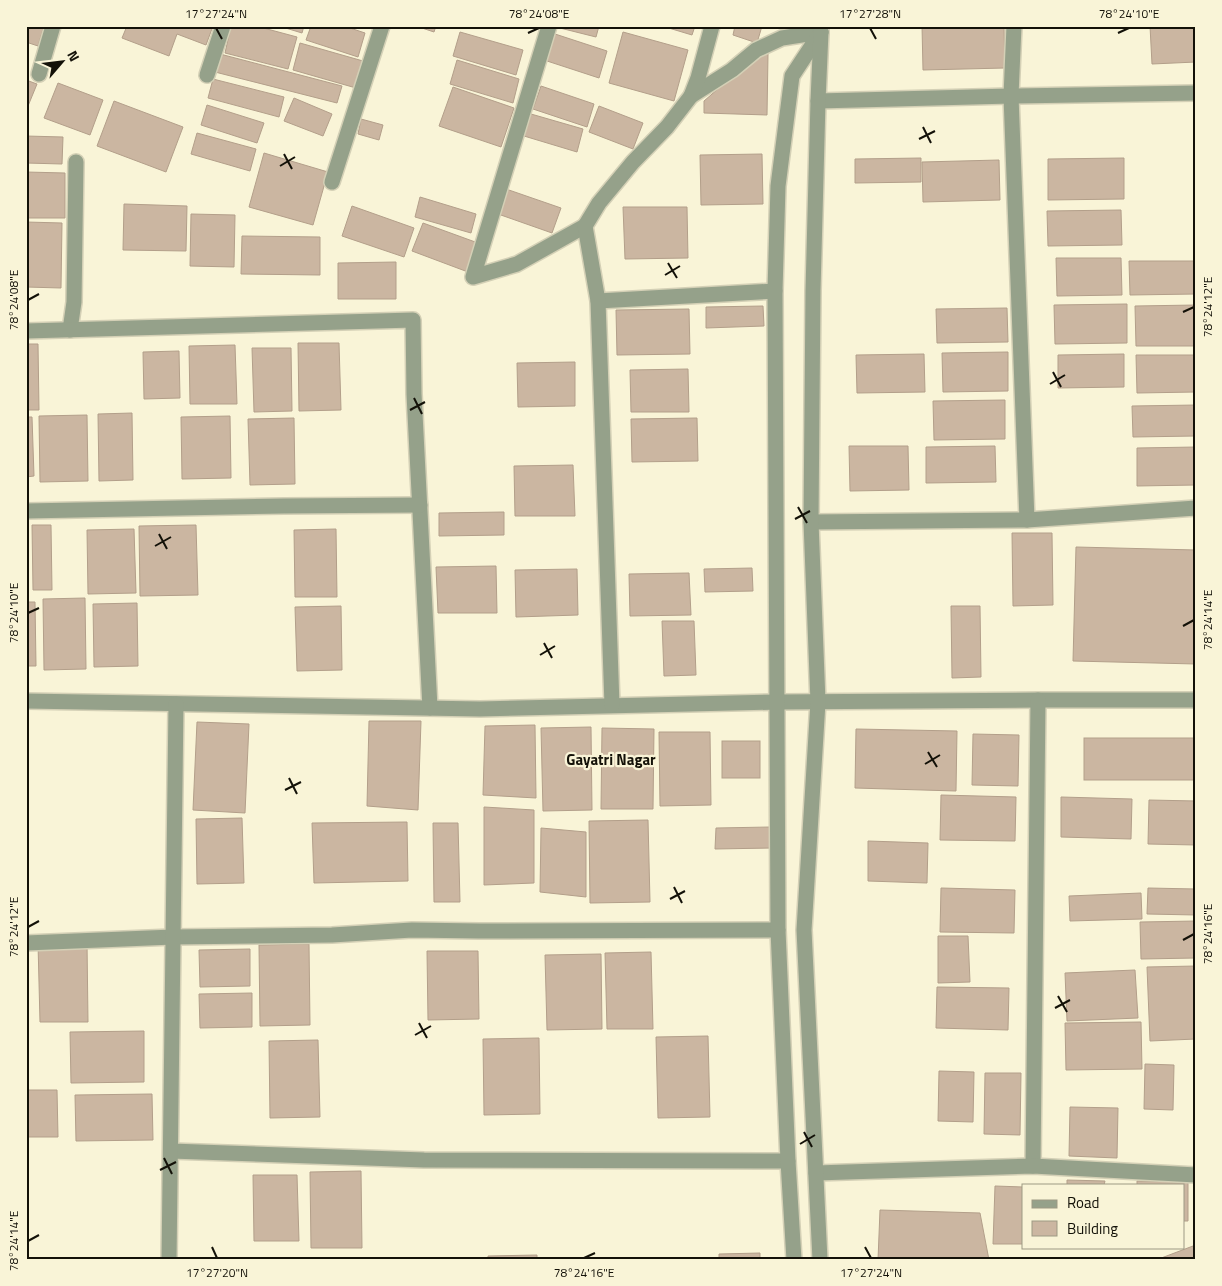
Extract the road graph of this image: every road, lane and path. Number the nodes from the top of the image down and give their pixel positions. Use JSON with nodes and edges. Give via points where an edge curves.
{"nodes":[{"id":1,"x":53,"y":26,"type":"edge"},
{"id":2,"x":223,"y":26,"type":"edge"},
{"id":3,"x":382,"y":26,"type":"edge"},
{"id":4,"x":549,"y":26,"type":"edge"},
{"id":5,"x":712,"y":26,"type":"edge"},
{"id":6,"x":1014,"y":26,"type":"edge"},
{"id":7,"x":821,"y":29,"type":"edge"},
{"id":8,"x":39,"y":74,"type":"dead end"},
{"id":9,"x":207,"y":75,"type":"dead end"},
{"id":10,"x":1196,"y":93,"type":"edge"},
{"id":11,"x":691,"y":96,"type":"junction"},
{"id":12,"x":1011,"y":96,"type":"junction"},
{"id":13,"x":818,"y":101,"type":"junction"},
{"id":14,"x":76,"y":162,"type":"dead end"},
{"id":15,"x":332,"y":182,"type":"dead end"},
{"id":16,"x":585,"y":226,"type":"junction"},
{"id":17,"x":775,"y":291,"type":"junction"},
{"id":18,"x":598,"y":301,"type":"junction"},
{"id":19,"x":26,"y":330,"type":"edge"},
{"id":20,"x":70,"y":330,"type":"junction"},
{"id":21,"x":420,"y":505,"type":"junction"},
{"id":22,"x":1196,"y":508,"type":"edge"},
{"id":23,"x":26,"y":511,"type":"edge"},
{"id":24,"x":1027,"y":520,"type":"junction"},
{"id":25,"x":811,"y":522,"type":"junction"},
{"id":26,"x":1038,"y":700,"type":"junction"},
{"id":27,"x":1196,"y":700,"type":"edge"},
{"id":28,"x":26,"y":701,"type":"edge"},
{"id":29,"x":778,"y":702,"type":"junction"},
{"id":30,"x":818,"y":702,"type":"junction"},
{"id":31,"x":176,"y":704,"type":"junction"},
{"id":32,"x":612,"y":705,"type":"junction"},
{"id":33,"x":430,"y":708,"type":"junction"},
{"id":34,"x":778,"y":930,"type":"junction"},
{"id":35,"x":173,"y":937,"type":"junction"},
{"id":36,"x":26,"y":943,"type":"edge"},
{"id":37,"x":171,"y":1151,"type":"junction"},
{"id":38,"x":788,"y":1160,"type":"junction"},
{"id":39,"x":1033,"y":1166,"type":"junction"},
{"id":40,"x":816,"y":1173,"type":"junction"},
{"id":41,"x":1196,"y":1175,"type":"edge"},
{"id":42,"x":169,"y":1260,"type":"edge"},
{"id":43,"x":794,"y":1260,"type":"edge"},
{"id":44,"x":820,"y":1260,"type":"edge"}],
"edges":[{"from":1,"to":8,"type":"street"},
{"from":2,"to":9,"type":"street"},
{"from":3,"to":15,"type":"street"},
{"from":4,"to":16,"type":"street","via":[[474,277],[517,264]]},
{"from":5,"to":11,"type":"street"},
{"from":6,"to":12,"type":"street"},
{"from":7,"to":11,"type":"street","via":[[782,38],[756,50]]},
{"from":7,"to":13,"type":"street"},
{"from":7,"to":17,"type":"street","via":[[792,76],[778,186]]},
{"from":10,"to":12,"type":"street"},
{"from":11,"to":16,"type":"street","via":[[599,203]]},
{"from":12,"to":13,"type":"street"},
{"from":12,"to":24,"type":"street"},
{"from":13,"to":25,"type":"street"},
{"from":14,"to":20,"type":"street","via":[[74,302]]},
{"from":16,"to":18,"type":"street"},
{"from":17,"to":18,"type":"street"},
{"from":17,"to":29,"type":"street"},
{"from":18,"to":32,"type":"street"},
{"from":19,"to":20,"type":"street"},
{"from":20,"to":21,"type":"street","via":[[413,320]]},
{"from":21,"to":23,"type":"street"},
{"from":21,"to":33,"type":"street"},
{"from":22,"to":24,"type":"street"},
{"from":24,"to":25,"type":"street"},
{"from":25,"to":30,"type":"street"},
{"from":26,"to":27,"type":"street"},
{"from":26,"to":30,"type":"street"},
{"from":26,"to":39,"type":"street"},
{"from":28,"to":31,"type":"street"},
{"from":29,"to":30,"type":"street"},
{"from":29,"to":32,"type":"street"},
{"from":29,"to":34,"type":"street"},
{"from":30,"to":40,"type":"street","via":[[804,930]]},
{"from":31,"to":33,"type":"street"},
{"from":31,"to":35,"type":"street"},
{"from":32,"to":33,"type":"street"},
{"from":34,"to":35,"type":"street","via":[[412,930],[332,935]]},
{"from":34,"to":38,"type":"street"},
{"from":35,"to":36,"type":"street"},
{"from":35,"to":37,"type":"street"},
{"from":37,"to":38,"type":"street","via":[[424,1160]]},
{"from":37,"to":42,"type":"street"},
{"from":38,"to":43,"type":"street"},
{"from":39,"to":40,"type":"street"},
{"from":39,"to":41,"type":"street"},
{"from":40,"to":44,"type":"street"}]}
